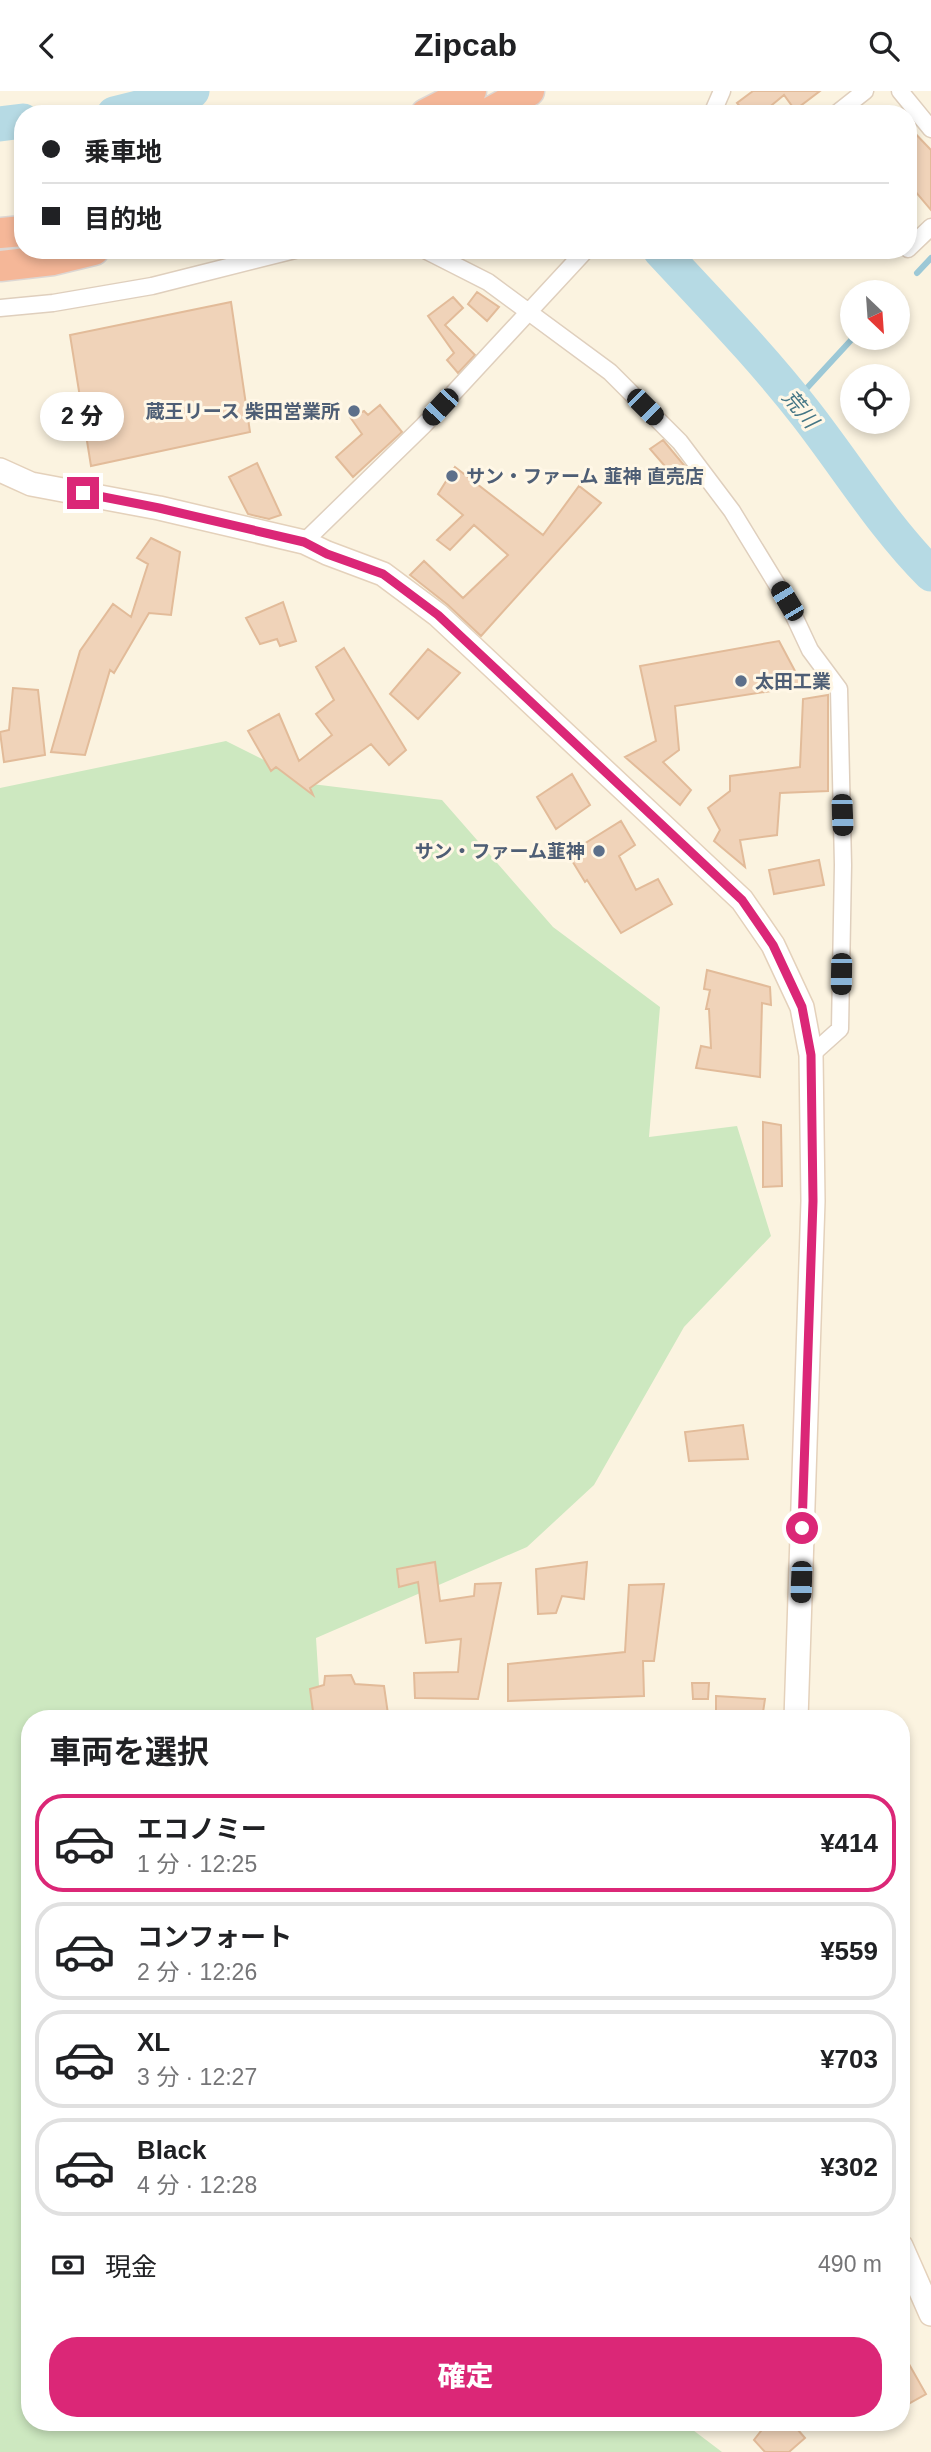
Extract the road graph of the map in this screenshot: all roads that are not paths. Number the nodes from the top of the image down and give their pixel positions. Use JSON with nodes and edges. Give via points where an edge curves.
{"nodes":[{"id":1,"x":471,"y":91,"type":"edge"},
{"id":2,"x":529,"y":91,"type":"edge"},
{"id":3,"x":865,"y":91,"type":"edge"},
{"id":4,"x":900,"y":91,"type":"edge"},
{"id":5,"x":444,"y":105,"type":"edge"},
{"id":6,"x":503,"y":105,"type":"edge"},
{"id":7,"x":847,"y":105,"type":"edge"},
{"id":8,"x":911,"y":105,"type":"edge"},
{"id":9,"x":917,"y":112,"type":"edge"},
{"id":10,"x":931,"y":129,"type":"edge"},
{"id":11,"x":931,"y":227,"type":"edge"},
{"id":12,"x":917,"y":240,"type":"edge"},
{"id":13,"x":57,"y":259,"type":"edge"},
{"id":14,"x":259,"y":259,"type":"edge"},
{"id":15,"x":443,"y":259,"type":"edge"},
{"id":16,"x":578,"y":259,"type":"edge"},
{"id":17,"x":0,"y":266,"type":"edge"},
{"id":18,"x":0,"y":309,"type":"edge"},
{"id":19,"x":528,"y":312,"type":"junction"},
{"id":20,"x":0,"y":470,"type":"edge"},
{"id":21,"x":304,"y":542,"type":"junction"},
{"id":22,"x":811,"y":1055,"type":"junction"},
{"id":23,"x":796,"y":1710,"type":"edge"},
{"id":24,"x":910,"y":2266,"type":"edge"},
{"id":25,"x":931,"y":2314,"type":"edge"}],
"edges":[{"from":1,"to":5,"type":"highway"},
{"from":2,"to":6,"type":"highway"},
{"from":3,"to":7,"type":"street"},
{"from":4,"to":8,"type":"street"},
{"from":9,"to":10,"type":"street"},
{"from":11,"to":12,"type":"street"},
{"from":13,"to":17,"type":"highway"},
{"from":14,"to":18,"type":"street","via":[[152,286]]},
{"from":15,"to":19,"type":"street","via":[[488,282]]},
{"from":16,"to":19,"type":"street"},
{"from":19,"to":21,"type":"street","via":[[423,426]]},
{"from":19,"to":22,"type":"street","via":[[610,372],[680,442],[732,510],[787,601],[810,650],[839,689],[840,1029]]},
{"from":20,"to":21,"type":"street","via":[[32,484]]},
{"from":21,"to":22,"type":"street","via":[[383,574],[438,615],[742,900],[773,945],[802,1007]]},
{"from":22,"to":23,"type":"street","via":[[813,1201]]},
{"from":24,"to":25,"type":"street"}]}
